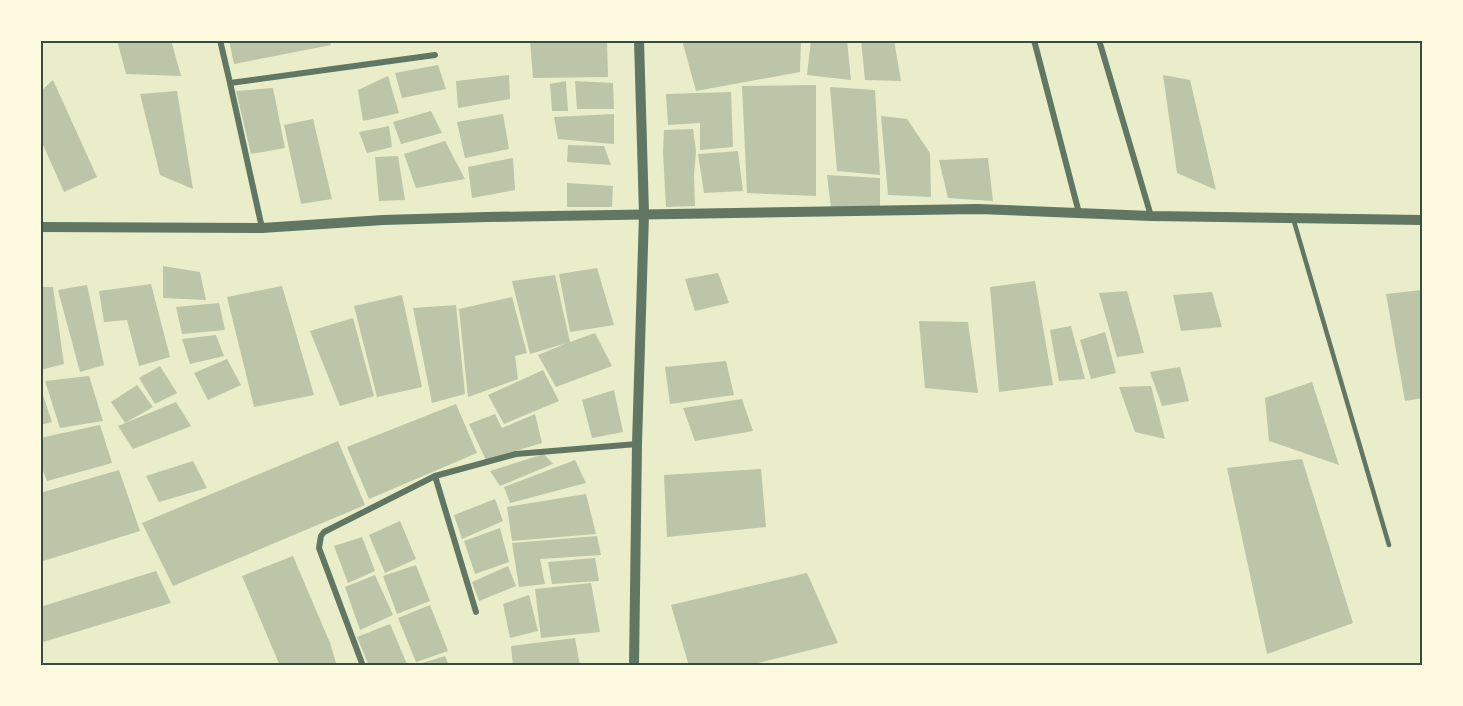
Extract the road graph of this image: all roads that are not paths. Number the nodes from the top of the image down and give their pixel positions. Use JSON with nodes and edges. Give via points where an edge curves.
{"nodes":[{"id":1,"x":220,"y":40,"type":"edge"},
{"id":2,"x":639,"y":40,"type":"edge"},
{"id":3,"x":1034,"y":40,"type":"edge"},
{"id":4,"x":1099,"y":40,"type":"edge"},
{"id":5,"x":435,"y":55,"type":"dead end"},
{"id":6,"x":230,"y":82,"type":"junction"},
{"id":7,"x":644,"y":213,"type":"junction"},
{"id":8,"x":1079,"y":213,"type":"junction"},
{"id":9,"x":1151,"y":216,"type":"junction"},
{"id":10,"x":1293,"y":218,"type":"junction"},
{"id":11,"x":1422,"y":219,"type":"edge"},
{"id":12,"x":40,"y":227,"type":"edge"},
{"id":13,"x":262,"y":228,"type":"junction"},
{"id":14,"x":637,"y":444,"type":"junction"},
{"id":15,"x":435,"y":476,"type":"junction"},
{"id":16,"x":1389,"y":545,"type":"dead end"},
{"id":17,"x":476,"y":612,"type":"dead end"},
{"id":18,"x":363,"y":666,"type":"edge"},
{"id":19,"x":634,"y":666,"type":"edge"}],
"edges":[{"from":1,"to":6,"type":"street"},
{"from":2,"to":7,"type":"street"},
{"from":3,"to":8,"type":"street"},
{"from":4,"to":9,"type":"street"},
{"from":5,"to":6,"type":"street"},
{"from":6,"to":13,"type":"street"},
{"from":7,"to":8,"type":"street","via":[[978,209]]},
{"from":7,"to":13,"type":"street","via":[[383,220]]},
{"from":7,"to":14,"type":"street"},
{"from":8,"to":9,"type":"street"},
{"from":9,"to":10,"type":"street"},
{"from":10,"to":11,"type":"street"},
{"from":10,"to":16,"type":"lane"},
{"from":12,"to":13,"type":"street"},
{"from":14,"to":15,"type":"street","via":[[516,454]]},
{"from":14,"to":19,"type":"street"},
{"from":15,"to":17,"type":"street"},
{"from":15,"to":18,"type":"street","via":[[321,536],[319,548]]}]}
